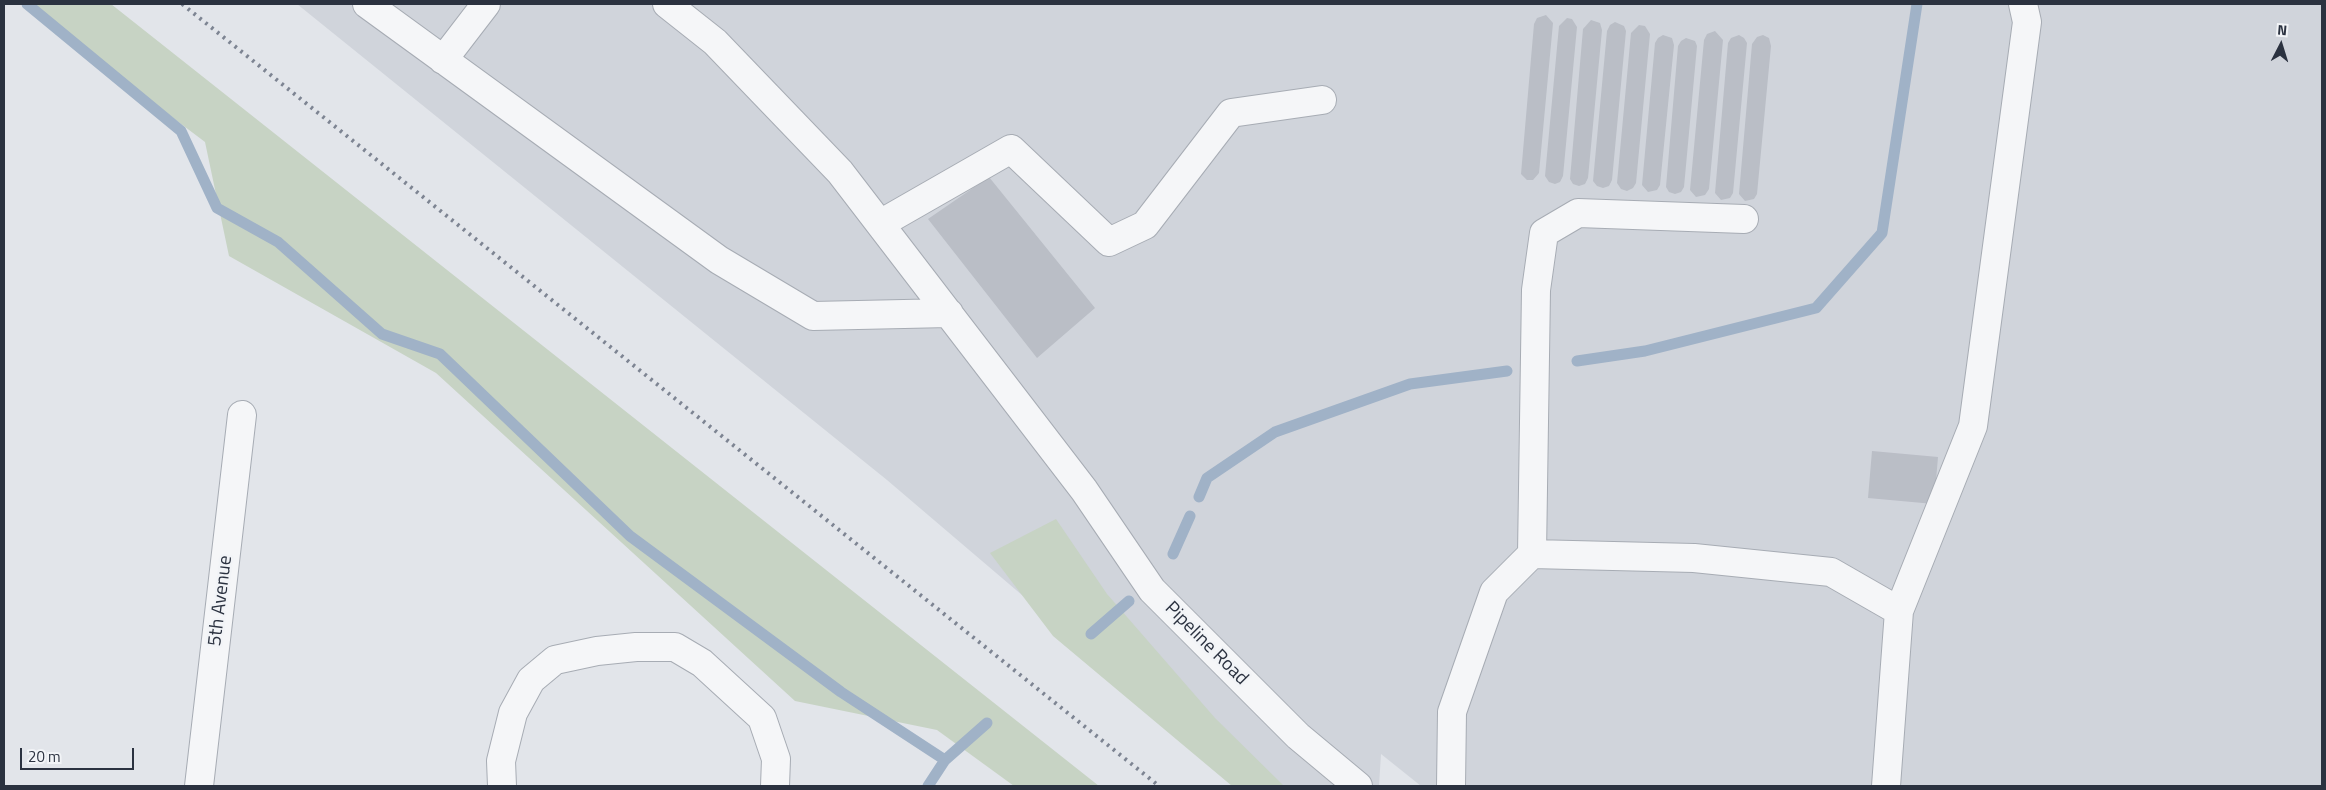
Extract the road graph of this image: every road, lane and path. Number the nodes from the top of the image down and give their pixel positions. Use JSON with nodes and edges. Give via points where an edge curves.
{"nodes":[{"id":1,"x":367,"y":4,"type":"edge"},
{"id":2,"x":486,"y":4,"type":"edge"},
{"id":3,"x":666,"y":4,"type":"edge"},
{"id":4,"x":2023,"y":4,"type":"edge"},
{"id":5,"x":443,"y":60,"type":"junction"},
{"id":6,"x":1322,"y":100,"type":"dead end"},
{"id":7,"x":1744,"y":219,"type":"dead end"},
{"id":8,"x":880,"y":224,"type":"junction"},
{"id":9,"x":949,"y":314,"type":"junction"},
{"id":10,"x":242,"y":416,"type":"dead end"},
{"id":11,"x":1532,"y":554,"type":"junction"},
{"id":12,"x":1899,"y":611,"type":"junction"},
{"id":13,"x":199,"y":786,"type":"edge"},
{"id":14,"x":502,"y":786,"type":"edge"},
{"id":15,"x":775,"y":786,"type":"edge"},
{"id":16,"x":1358,"y":786,"type":"edge"},
{"id":17,"x":1451,"y":786,"type":"edge"},
{"id":18,"x":1886,"y":786,"type":"edge"}],
"edges":[{"from":1,"to":5,"type":"street"},
{"from":2,"to":5,"type":"street"},
{"from":3,"to":8,"type":"street","name":"Pipeline Road","via":[[715,42],[840,172]]},
{"from":4,"to":12,"type":"street","via":[[2027,22],[1973,426]]},
{"from":5,"to":9,"type":"street","via":[[719,260],[813,316]]},
{"from":6,"to":8,"type":"street","via":[[1231,113],[1145,225],[1109,242],[1011,149]]},
{"from":7,"to":11,"type":"street","via":[[1578,213],[1544,233],[1536,290]]},
{"from":8,"to":9,"type":"street","name":"Pipeline Road"},
{"from":9,"to":16,"type":"street","name":"Pipeline Road","via":[[1077,482],[1152,590],[1298,736]]},
{"from":10,"to":13,"type":"street","name":"5th Avenue"},
{"from":11,"to":12,"type":"street","via":[[1694,558],[1831,572]]},
{"from":11,"to":17,"type":"street","via":[[1494,592],[1455,703],[1452,712]]},
{"from":12,"to":18,"type":"street"},
{"from":14,"to":15,"type":"street","via":[[501,761],[513,714],[531,680],[554,660],[636,647],[675,647],[702,663],[762,718],[776,759]]}]}
